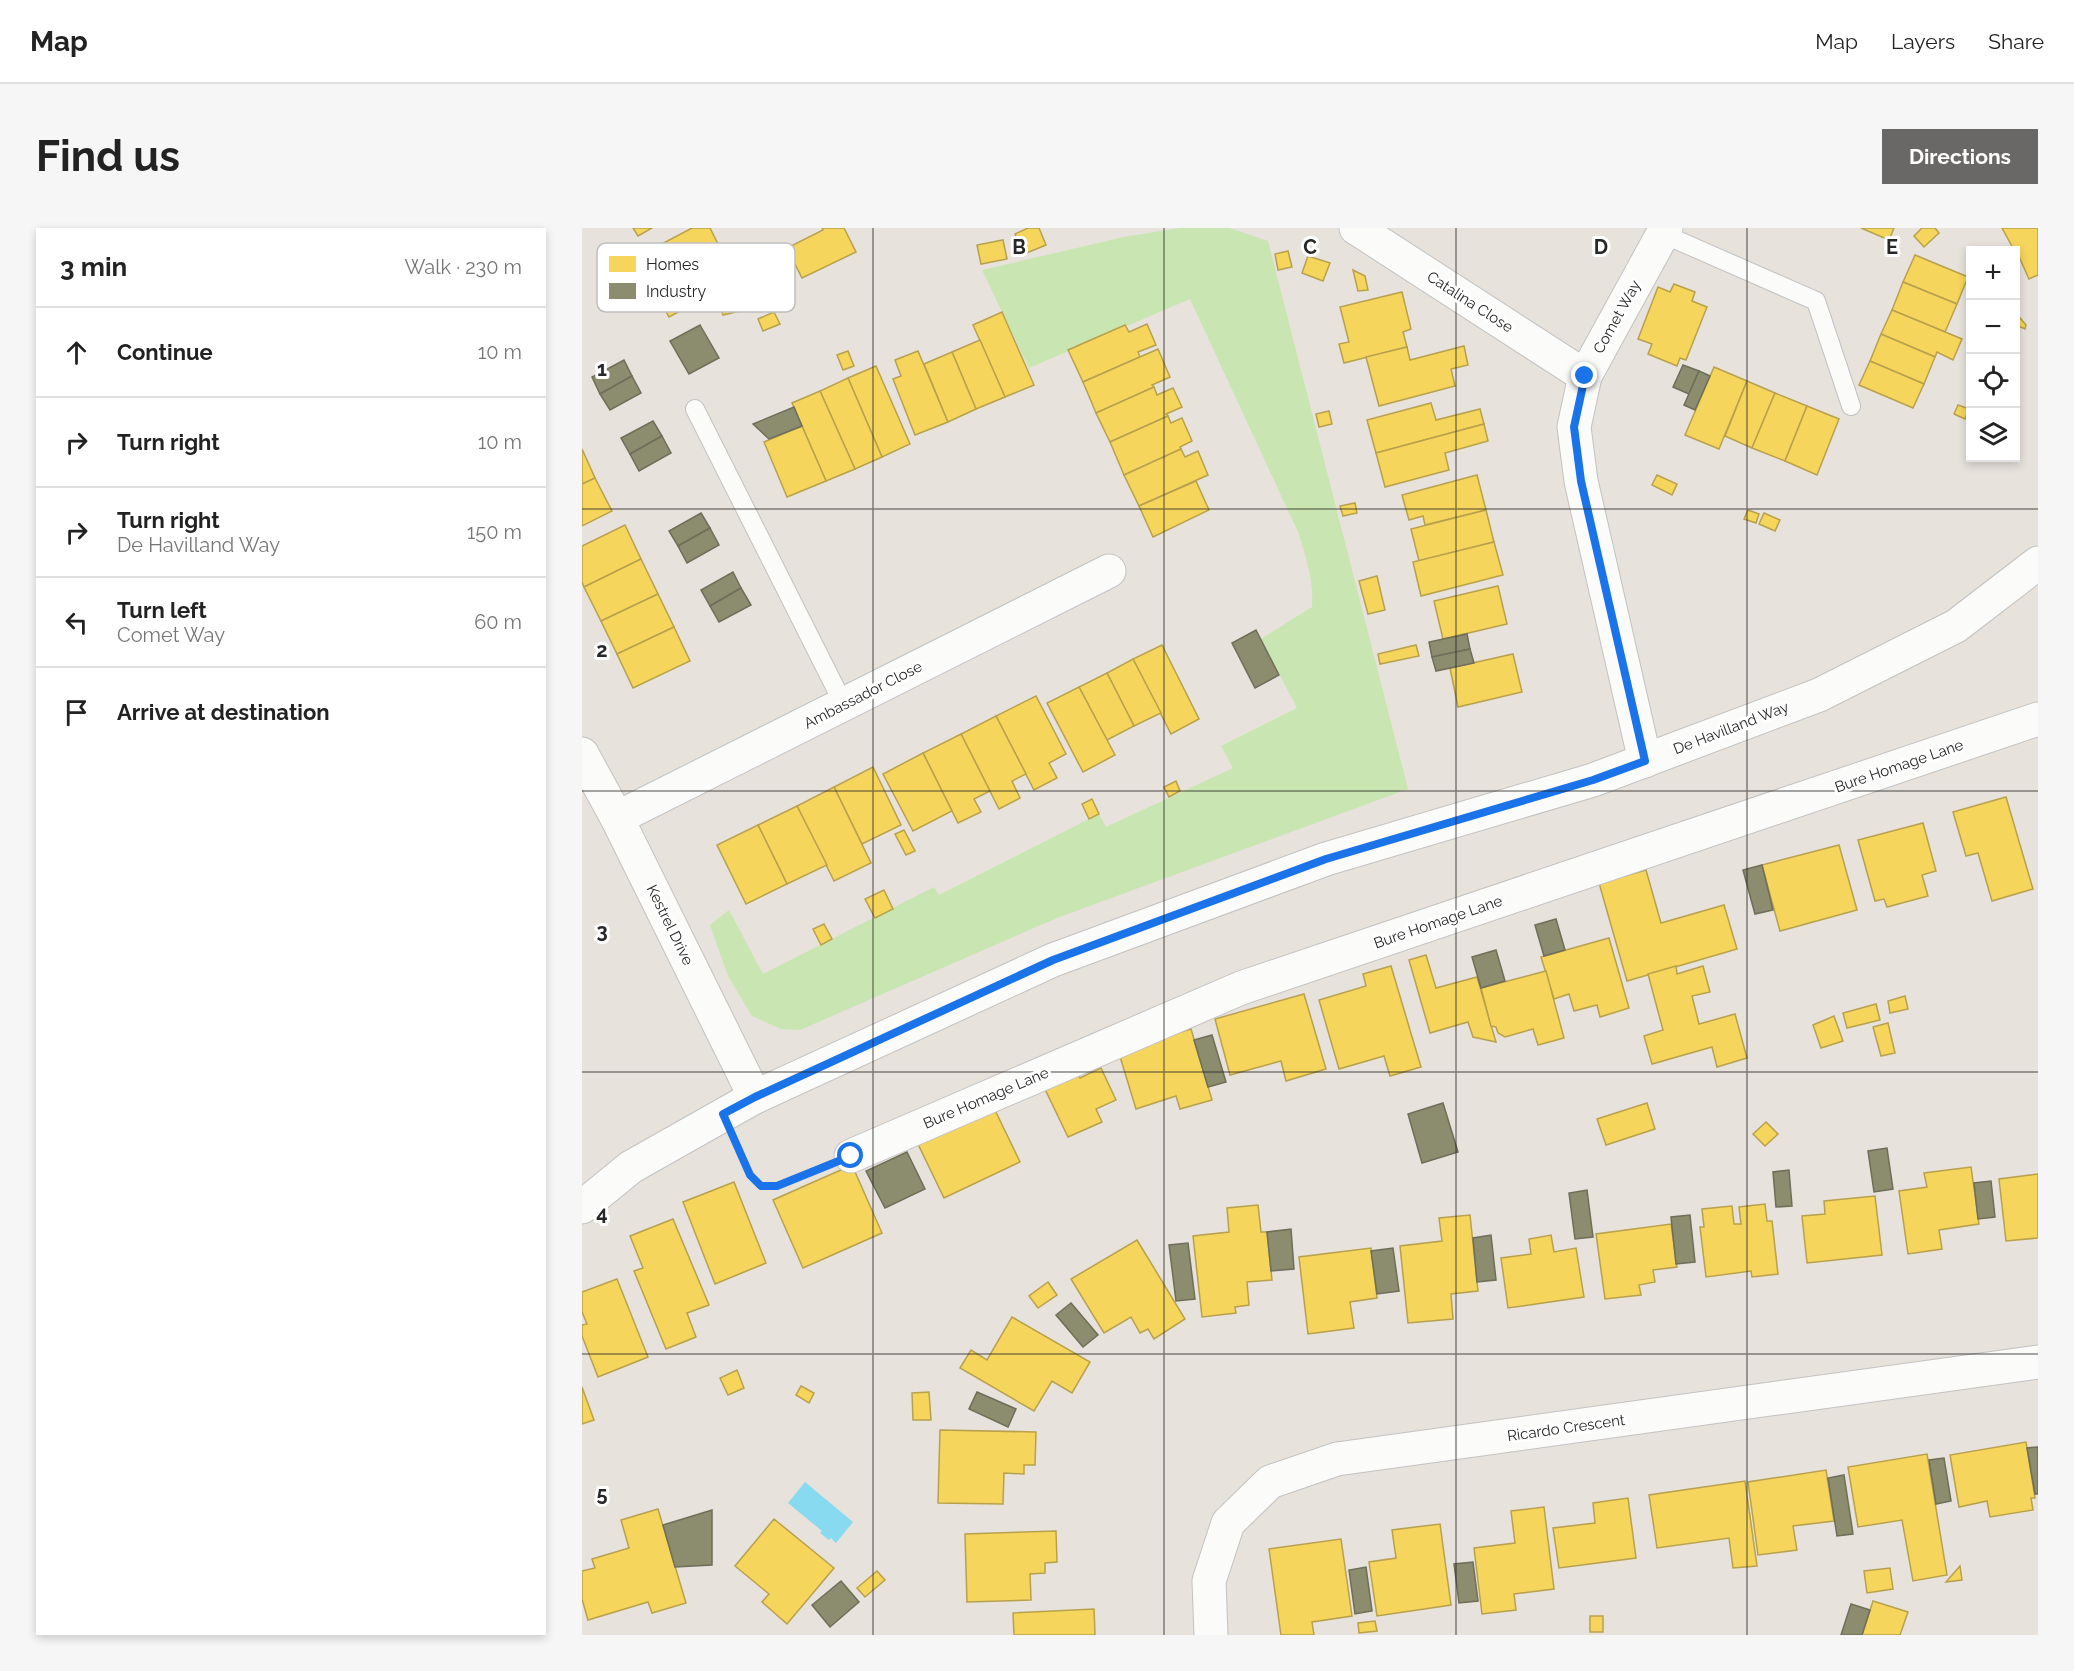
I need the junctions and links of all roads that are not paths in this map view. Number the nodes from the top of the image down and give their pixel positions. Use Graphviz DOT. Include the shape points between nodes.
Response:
graph roads {
  1 [pos="1356,228"];
  2 [pos="1664,231"];
  3 [pos="1585,376"];
  4 [pos="1851,406"];
  5 [pos="695,409"];
  6 [pos="2038,563"];
  7 [pos="1109,571"];
  8 [pos="844,705"];
  9 [pos="2038,719"];
  10 [pos="582,754"];
  11 [pos="1645,761"];
  12 [pos="616,818"];
  13 [pos="755,1097"];
  14 [pos="851,1156"];
  15 [pos="582,1207"];
  16 [pos="2038,1362"];
  17 [pos="1211,1635"];
  1 -- 3 [label="street, Catalina Close"];
  2 -- 3 [label="street, Comet Way"];
  2 -- 4 [label="lane" via="1816,301"];
  3 -- 11 [label="street, Comet Way" via="1574,427 1581,481"];
  5 -- 8 [label="lane"];
  6 -- 11 [label="street, De Havilland Way" via="1956,626 1830,690"];
  7 -- 8 [label="street, Ambassador Close"];
  8 -- 12 [label="street, Ambassador Close"];
  9 -- 14 [label="street, Bure Homage Lane" via="1241,988"];
  10 -- 12 [label="street, Kestrel Drive"];
  11 -- 13 [label="street, De Havilland Way" via="1326,859 1053,960"];
  12 -- 13 [label="street, Kestrel Drive"];
  13 -- 15 [label="street, De Havilland Way" via="631,1167"];
  16 -- 17 [label="street, Ricardo Crescent" via="1337,1459 1270,1482 1228,1523 1209,1581"];
}
